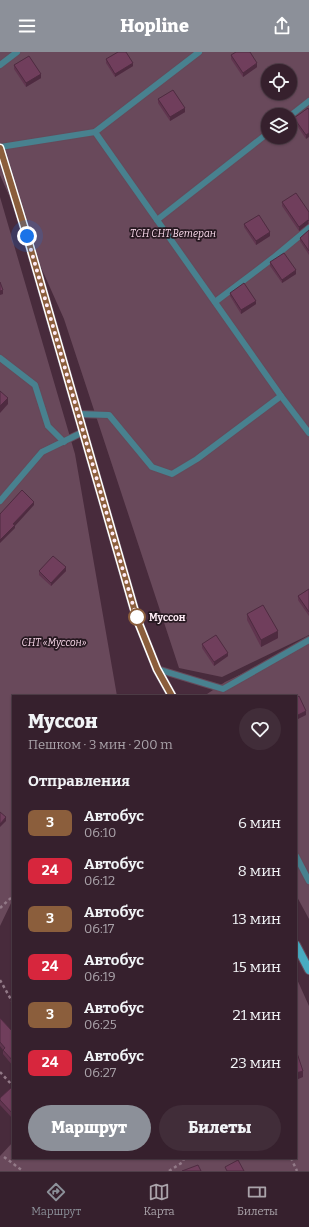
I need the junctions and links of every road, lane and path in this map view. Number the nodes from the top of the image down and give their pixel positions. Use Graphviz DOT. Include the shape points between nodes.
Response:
graph roads {
  1 [pos="17,52"];
  2 [pos="199,52"];
  3 [pos="0,65"];
  4 [pos="309,101"];
  5 [pos="297,110"];
  6 [pos="95,132"];
  7 [pos="261,138"];
  8 [pos="0,147"];
  9 [pos="157,220"];
  10 [pos="309,228"];
  11 [pos="215,302"];
  12 [pos="0,358"];
  13 [pos="281,396"];
  14 [pos="78,414"];
  15 [pos="83,432"];
  16 [pos="309,433"];
  17 [pos="64,442"];
  18 [pos="1,499"];
  19 [pos="309,640"];
  20 [pos="157,669"];
  21 [pos="223,689"];
  22 [pos="171,695"];
  23 [pos="220,695"];
  24 [pos="297,858"];
  25 [pos="309,881"];
  26 [pos="12,897"];
  27 [pos="0,908"];
  28 [pos="297,947"];
  29 [pos="309,970"];
  30 [pos="0,980"];
  31 [pos="12,1001"];
  32 [pos="0,1072"];
  33 [pos="12,1085"];
  34 [pos="4,1157"];
  35 [pos="184,1159"];
  36 [pos="291,1159"];
  37 [pos="23,1171"];
  38 [pos="169,1171"];
  39 [pos="297,1171"];
  1 -- 3 [label="lane"];
  2 -- 6 [label="lane"];
  4 -- 5 [label="lane"];
  6 -- 8 [label="lane"];
  6 -- 9 [label="lane"];
  7 -- 9 [label="lane"];
  8 -- 14 [label="main road"];
  9 -- 11 [label="lane"];
  10 -- 11 [label="lane"];
  11 -- 13 [label="lane"];
  12 -- 17 [label="lane" via="35,385 48,426"];
  13 -- 14 [label="lane" via="197,459 172,474 152,467 109,415"];
  13 -- 16 [label="lane"];
  14 -- 15 [label="main road"];
  15 -- 17 [label="lane"];
  15 -- 20 [label="main road" via="137,619"];
  17 -- 18 [label="lane" via="42,452"];
  19 -- 21 [label="lane"];
  20 -- 21 [label="lane"];
  20 -- 22 [label="main road"];
  21 -- 23 [label="lane"];
  24 -- 25 [label="lane"];
  26 -- 27 [label="path"];
  28 -- 29 [label="main road"];
  30 -- 31 [label="path"];
  32 -- 33 [label="path"];
  34 -- 37 [label="path"];
  35 -- 38 [label="path"];
  36 -- 39 [label="path"];
}
